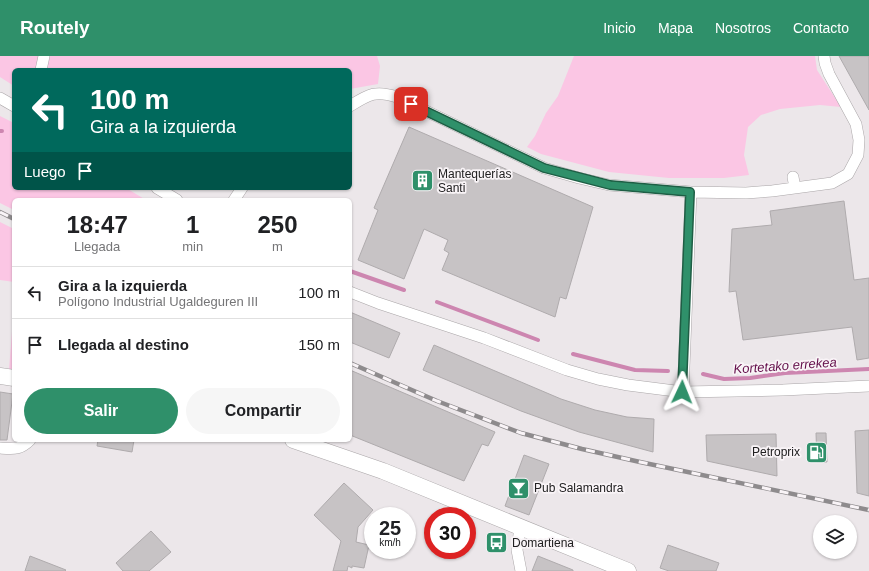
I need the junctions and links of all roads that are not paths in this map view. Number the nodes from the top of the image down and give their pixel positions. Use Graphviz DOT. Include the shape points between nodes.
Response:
graph roads {
  1 [pos="44,56"];
  2 [pos="824,56"];
  3 [pos="41,68"];
  4 [pos="0,98"];
  5 [pos="12,105"];
  6 [pos="352,105"];
  7 [pos="793,177"];
  8 [pos="795,188"];
  9 [pos="160,190"];
  10 [pos="690,192"];
  11 [pos="174,198"];
  12 [pos="352,293"];
  13 [pos="0,376"];
  14 [pos="12,378"];
  15 [pos="869,386"];
  16 [pos="682,392"];
  17 [pos="28,442"];
  18 [pos="299,442"];
  19 [pos="0,448"];
  20 [pos="520,527"];
  21 [pos="522,571"];
  22 [pos="628,571"];
  1 -- 3 [label="street"];
  2 -- 8 [label="street" via="829,74 856,124 858,155 848,174 832,183"];
  4 -- 5 [label="street"];
  6 -- 10 [label="street" via="371,94 385,93 544,168 610,185"];
  7 -- 8 [label="street"];
  8 -- 10 [label="street" via="746,193"];
  9 -- 11 [label="street"];
  10 -- 16 [label="street"];
  12 -- 16 [label="street" via="573,372 628,385"];
  13 -- 14 [label="street"];
  15 -- 16 [label="street"];
  17 -- 19 [label="street" via="23,447"];
  18 -- 20 [label="street" via="383,471"];
  20 -- 21 [label="street" via="517,550"];
  20 -- 22 [label="street"];
}
